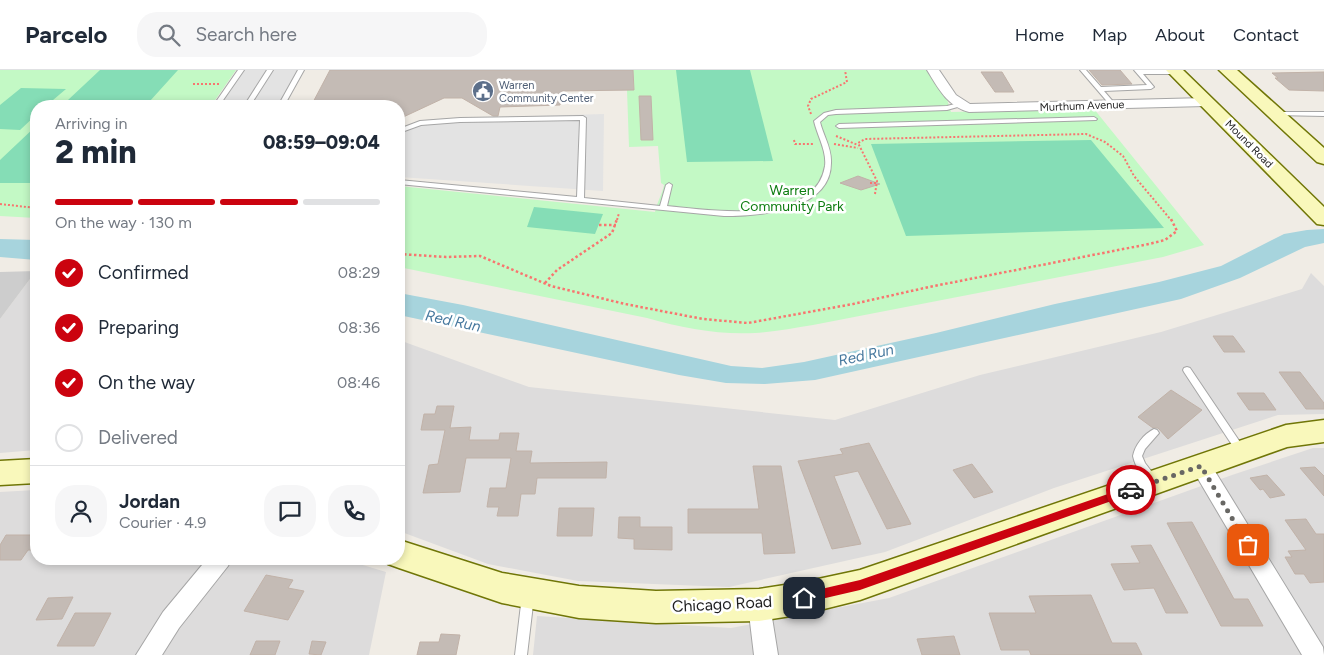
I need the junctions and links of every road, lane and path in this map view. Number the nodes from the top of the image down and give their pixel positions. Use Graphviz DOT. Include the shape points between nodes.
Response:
graph roads {
  1 [pos="241,70"];
  2 [pos="270,70"];
  3 [pos="301,70"];
  4 [pos="933,70"];
  5 [pos="1083,70"];
  6 [pos="1227,70"];
  7 [pos="1138,71"];
  8 [pos="1175,71"];
  9 [pos="193,84"];
  10 [pos="232,84"];
  11 [pos="1099,89"];
  12 [pos="220,100"];
  13 [pos="251,100"];
  14 [pos="284,100"];
  15 [pos="1206,102"];
  16 [pos="959,105"];
  17 [pos="1113,105"];
  18 [pos="894,109"];
  19 [pos="1276,114"];
  20 [pos="1322,115"];
  21 [pos="1094,119"];
  22 [pos="901,124"];
  23 [pos="839,126"];
  24 [pos="405,129"];
  25 [pos="1324,158"];
  26 [pos="405,183"];
  27 [pos="870,183"];
  28 [pos="877,184"];
  29 [pos="669,185"];
  30 [pos="875,194"];
  31 [pos="580,200"];
  32 [pos="0,204"];
  33 [pos="621,204"];
  34 [pos="30,207"];
  35 [pos="663,208"];
  36 [pos="1324,219"];
  37 [pos="599,224"];
  38 [pos="616,224"];
  39 [pos="405,254"];
  40 [pos="545,284"];
  41 [pos="1187,370"];
  42 [pos="1324,431"];
  43 [pos="1154,433"];
  44 [pos="1242,451"];
  45 [pos="1201,466"];
  46 [pos="30,472"];
  47 [pos="0,473"];
  48 [pos="1155,482"];
  49 [pos="405,556"];
  50 [pos="215,565"];
  51 [pos="528,593"];
  52 [pos="759,605"];
  53 [pos="148,655"];
  54 [pos="521,655"];
  55 [pos="766,655"];
  56 [pos="1316,655"];
  1 -- 10 [label="lane"];
  2 -- 13 [label="lane"];
  3 -- 14 [label="lane"];
  4 -- 16 [label="street" via="948,97"];
  5 -- 11 [label="lane"];
  6 -- 19 [label="street"];
  7 -- 8 [label="lane"];
  7 -- 11 [label="lane" via="1151,87"];
  8 -- 15 [label="street, Mound Road"];
  9 -- 10 [label="path"];
  10 -- 12 [label="lane"];
  11 -- 17 [label="lane"];
  15 -- 17 [label="street, Murthum Avenue"];
  15 -- 36 [label="street, Mound Road"];
  16 -- 17 [label="street, Murthum Avenue" via="985,109"];
  16 -- 18 [label="lane"];
  18 -- 22 [label="lane"];
  18 -- 35 [label="lane" via="836,112 821,117 817,122 827,155 827,173 813,192 789,206 747,215"];
  19 -- 20 [label="lane"];
  19 -- 25 [label="street"];
  21 -- 22 [label="lane"];
  22 -- 23 [label="lane"];
  24 -- 31 [label="lane" via="420,123 460,120 583,118"];
  26 -- 31 [label="lane"];
  27 -- 28 [label="path"];
  28 -- 30 [label="path"];
  28 -- 40 [label="path" via="859,147 858,143 865,139 1086,134 1105,142 1123,156 1134,176 1174,222 1177,231 1165,240 1149,244 748,323 663,312"];
  29 -- 35 [label="lane"];
  31 -- 33 [label="lane"];
  32 -- 34 [label="path"];
  33 -- 35 [label="lane"];
  33 -- 38 [label="path"];
  37 -- 38 [label="path"];
  38 -- 40 [label="path" via="612,233 558,270"];
  39 -- 40 [label="path" via="480,256"];
  41 -- 44 [label="lane"];
  42 -- 44 [label="street, Chicago Road" via="1286,436"];
  43 -- 48 [label="lane" via="1139,447 1137,458"];
  44 -- 45 [label="street, Chicago Road"];
  45 -- 48 [label="street, Chicago Road"];
  45 -- 56 [label="street"];
  46 -- 47 [label="street"];
  48 -- 52 [label="street, Chicago Road" via="860,585"];
  49 -- 51 [label="street, Chicago Road" via="502,588"];
  50 -- 53 [label="street"];
  51 -- 52 [label="street, Chicago Road" via="579,602 656,607"];
  51 -- 54 [label="lane"];
  52 -- 55 [label="street"];
}
